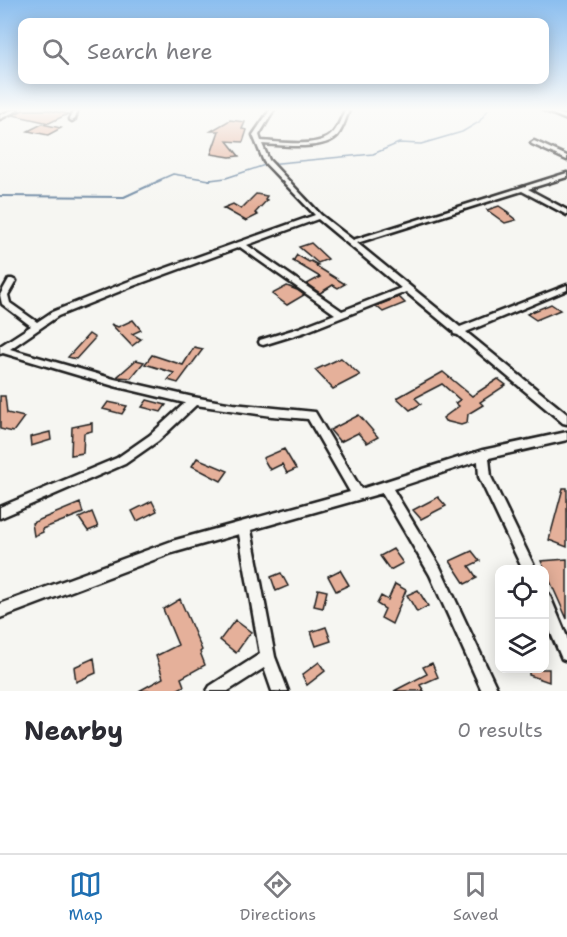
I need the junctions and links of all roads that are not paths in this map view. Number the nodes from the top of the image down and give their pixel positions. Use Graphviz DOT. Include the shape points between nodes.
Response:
graph roads {
  1 [pos="258,142"];
  2 [pos="262,142"];
  3 [pos="308,142"];
  4 [pos="534,143"];
  5 [pos="567,158"];
  6 [pos="567,175"];
  7 [pos="523,189"];
  8 [pos="567,213"];
  9 [pos="319,216"];
  10 [pos="350,243"];
  11 [pos="241,244"];
  12 [pos="12,281"];
  13 [pos="567,287"];
  14 [pos="406,289"];
  15 [pos="341,314"];
  16 [pos="36,325"];
  17 [pos="457,332"];
  18 [pos="263,342"];
  19 [pos="1,350"];
  20 [pos="194,401"];
  21 [pos="567,420"];
  22 [pos="567,436"];
  23 [pos="483,455"];
  24 [pos="385,487"];
  25 [pos="358,495"];
  26 [pos="0,513"];
  27 [pos="244,527"];
  28 [pos="528,565"];
  29 [pos="0,611"];
  30 [pos="549,611"];
  31 [pos="567,654"];
  32 [pos="268,657"];
  33 [pos="215,691"];
  34 [pos="280,691"];
  35 [pos="490,691"];
  1 -- 9 [label="street" via="268,164"];
  2 -- 3 [label="street"];
  4 -- 5 [label="street"];
  6 -- 7 [label="street"];
  7 -- 8 [label="street"];
  7 -- 10 [label="street"];
  9 -- 10 [label="street"];
  9 -- 11 [label="street"];
  10 -- 14 [label="street"];
  11 -- 15 [label="street"];
  11 -- 16 [label="street" via="130,284"];
  12 -- 16 [label="street" via="4,295 6,304"];
  13 -- 17 [label="street"];
  14 -- 15 [label="street"];
  14 -- 17 [label="street"];
  15 -- 18 [label="street"];
  16 -- 19 [label="street"];
  17 -- 21 [label="street"];
  19 -- 20 [label="street"];
  20 -- 25 [label="street" via="271,414 311,415"];
  20 -- 26 [label="street" via="143,447 121,461"];
  22 -- 23 [label="street"];
  23 -- 24 [label="street"];
  23 -- 28 [label="street" via="485,477"];
  24 -- 25 [label="street"];
  24 -- 35 [label="street" via="435,571"];
  25 -- 27 [label="street"];
  27 -- 29 [label="street" via="172,547"];
  27 -- 32 [label="street"];
  30 -- 31 [label="street"];
  32 -- 33 [label="street"];
  32 -- 34 [label="street"];
}
